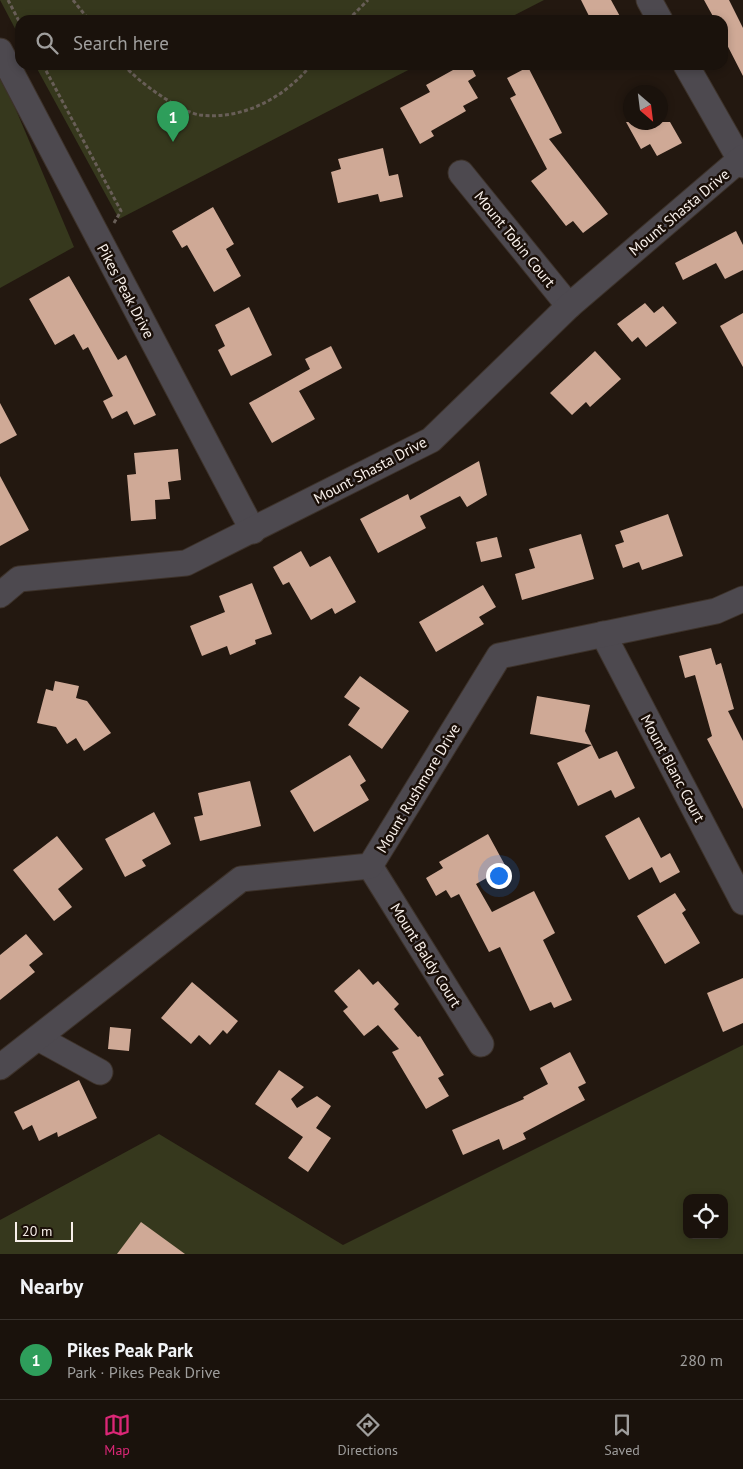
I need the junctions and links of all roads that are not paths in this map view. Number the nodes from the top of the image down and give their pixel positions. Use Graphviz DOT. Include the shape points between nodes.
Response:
graph roads {
  1 [pos="649,0"];
  2 [pos="657,15"];
  3 [pos="0,51"];
  4 [pos="689,70"];
  5 [pos="742,161"];
  6 [pos="462,173"];
  7 [pos="568,306"];
  8 [pos="253,531"];
  9 [pos="0,595"];
  10 [pos="743,599"];
  11 [pos="603,634"];
  12 [pos="370,866"];
  13 [pos="743,902"];
  14 [pos="38,1038"];
  15 [pos="481,1044"];
  16 [pos="0,1068"];
  17 [pos="100,1072"];
  1 -- 2 [label="street"];
  3 -- 8 [label="street, Pikes Peak Drive"];
  4 -- 5 [label="street"];
  5 -- 7 [label="street, Mount Shasta Drive"];
  6 -- 7 [label="street, Mount Tobin Court"];
  7 -- 8 [label="street, Mount Shasta Drive" via="430,440"];
  8 -- 9 [label="street, Mount Shasta Drive" via="186,563 19,579"];
  10 -- 11 [label="street, Mount Rushmore Drive" via="716,611"];
  11 -- 12 [label="street, Mount Rushmore Drive" via="499,656"];
  11 -- 13 [label="street, Mount Blanc Court"];
  12 -- 14 [label="street, Mount Rushmore Drive" via="241,879"];
  12 -- 15 [label="street, Mount Baldy Court"];
  14 -- 16 [label="street, Mount Rushmore Drive"];
  14 -- 17 [label="street"];
}
